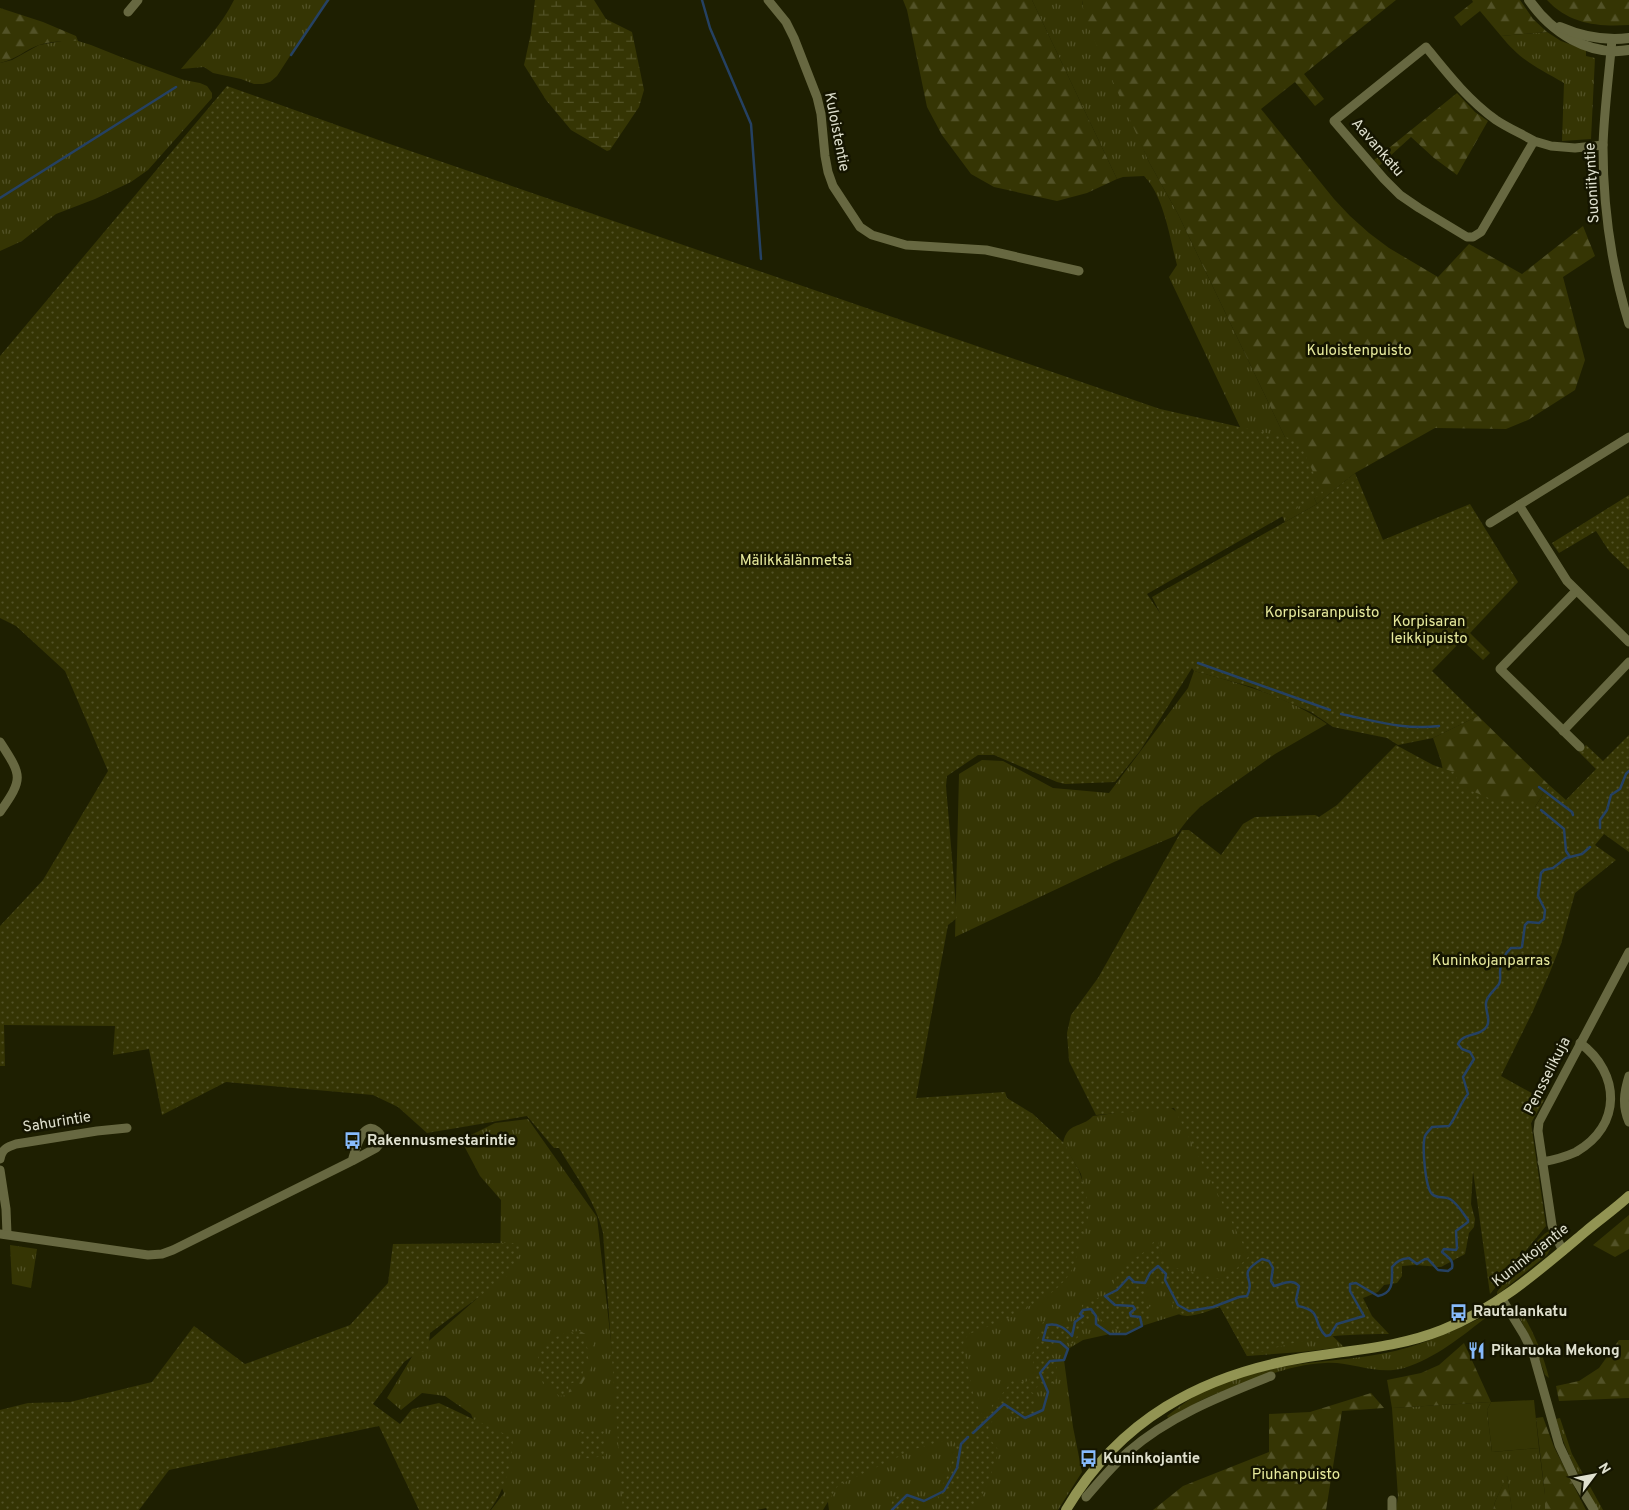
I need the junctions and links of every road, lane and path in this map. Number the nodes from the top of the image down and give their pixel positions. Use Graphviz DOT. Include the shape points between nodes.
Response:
graph roads {
  1 [pos="138,0"];
  2 [pos="768,0"];
  3 [pos="1529,0"];
  4 [pos="128,12"];
  5 [pos="1548,22"];
  6 [pos="1629,38"];
  7 [pos="1612,39"];
  8 [pos="1629,50"];
  9 [pos="1611,52"];
  10 [pos="1534,140"];
  11 [pos="1603,145"];
  12 [pos="1079,271"];
  13 [pos="1629,324"];
  14 [pos="1629,437"];
  15 [pos="1519,505"];
  16 [pos="1490,523"];
  17 [pos="1576,591"];
  18 [pos="1629,642"];
  19 [pos="1629,662"];
  20 [pos="1564,731"];
  21 [pos="0,742"];
  22 [pos="1580,747"];
  23 [pos="0,812"];
  24 [pos="1629,952"];
  25 [pos="1580,1043"];
  26 [pos="1629,1076"];
  27 [pos="1611,1098"];
  28 [pos="1624,1099"];
  29 [pos="1629,1122"];
  30 [pos="126,1128"];
  31 [pos="0,1159"];
  32 [pos="352,1161"];
  33 [pos="1542,1162"];
  34 [pos="0,1170"];
  35 [pos="1629,1196"];
  36 [pos="3,1234"];
  37 [pos="1563,1251"];
  38 [pos="1502,1299"];
  39 [pos="1271,1376"];
  40 [pos="1134,1429"];
  41 [pos="1142,1440"];
  42 [pos="1086,1497"];
  43 [pos="1392,1500"];
  44 [pos="1066,1510"];
  45 [pos="1392,1510"];
  46 [pos="1594,1510"];
  1 -- 4 [label="street"];
  2 -- 12 [label="street, Kuloistentie" via="794,38 817,97 828,172 833,186 860,227 872,235 906,245 986,250"];
  3 -- 5 [label="street"];
  5 -- 7 [label="street" via="1586,37"];
  5 -- 9 [label="street" via="1580,44"];
  6 -- 7 [label="street"];
  7 -- 9 [label="street, Suoniityntie"];
  8 -- 9 [label="street"];
  9 -- 11 [label="street, Suoniityntie"];
  10 -- 10 [label="street, Aavankatu" via="1481,232 1468,237 1400,195 1334,121 1426,47 1482,108 1498,121"];
  10 -- 11 [label="street, Aavankatu" via="1551,146 1575,148"];
  11 -- 13 [label="street, Suoniityntie" via="1612,254"];
  14 -- 15 [label="street"];
  15 -- 16 [label="street"];
  15 -- 17 [label="street"];
  17 -- 18 [label="street"];
  17 -- 20 [label="street" via="1500,669"];
  19 -- 20 [label="street"];
  20 -- 22 [label="street"];
  21 -- 23 [label="street" via="18,777 17,787"];
  24 -- 25 [label="street, Pensselikuja"];
  25 -- 27 [label="street" via="1602,1066 1608,1078"];
  25 -- 33 [label="street, Pensselikuja" via="1539,1122"];
  26 -- 28 [label="street"];
  27 -- 28 [label="street"];
  27 -- 33 [label="street" via="1607,1115 1594,1137 1576,1151"];
  28 -- 29 [label="street"];
  30 -- 31 [label="street, Sahurintie" via="16,1144 5,1148"];
  32 -- 36 [label="street" via="162,1254 148,1255"];
  33 -- 37 [label="street, Pensselikuja" via="1552,1225"];
  34 -- 36 [label="street" via="6,1209"];
  35 -- 37 [label="main road, Kuninkojantie"];
  37 -- 38 [label="main road, Kuninkojantie"];
  38 -- 40 [label="main road, Kuninkojantie" via="1463,1321 1424,1337 1386,1347 1274,1363 1216,1380 1174,1401"];
  38 -- 46 [label="street" via="1533,1353 1559,1446"];
  39 -- 41 [label="street" via="1208,1401"];
  40 -- 41 [label="street"];
  40 -- 44 [label="main road, Kuninkojantie" via="1084,1482"];
  41 -- 42 [label="street"];
  43 -- 45 [label="street"];
}
